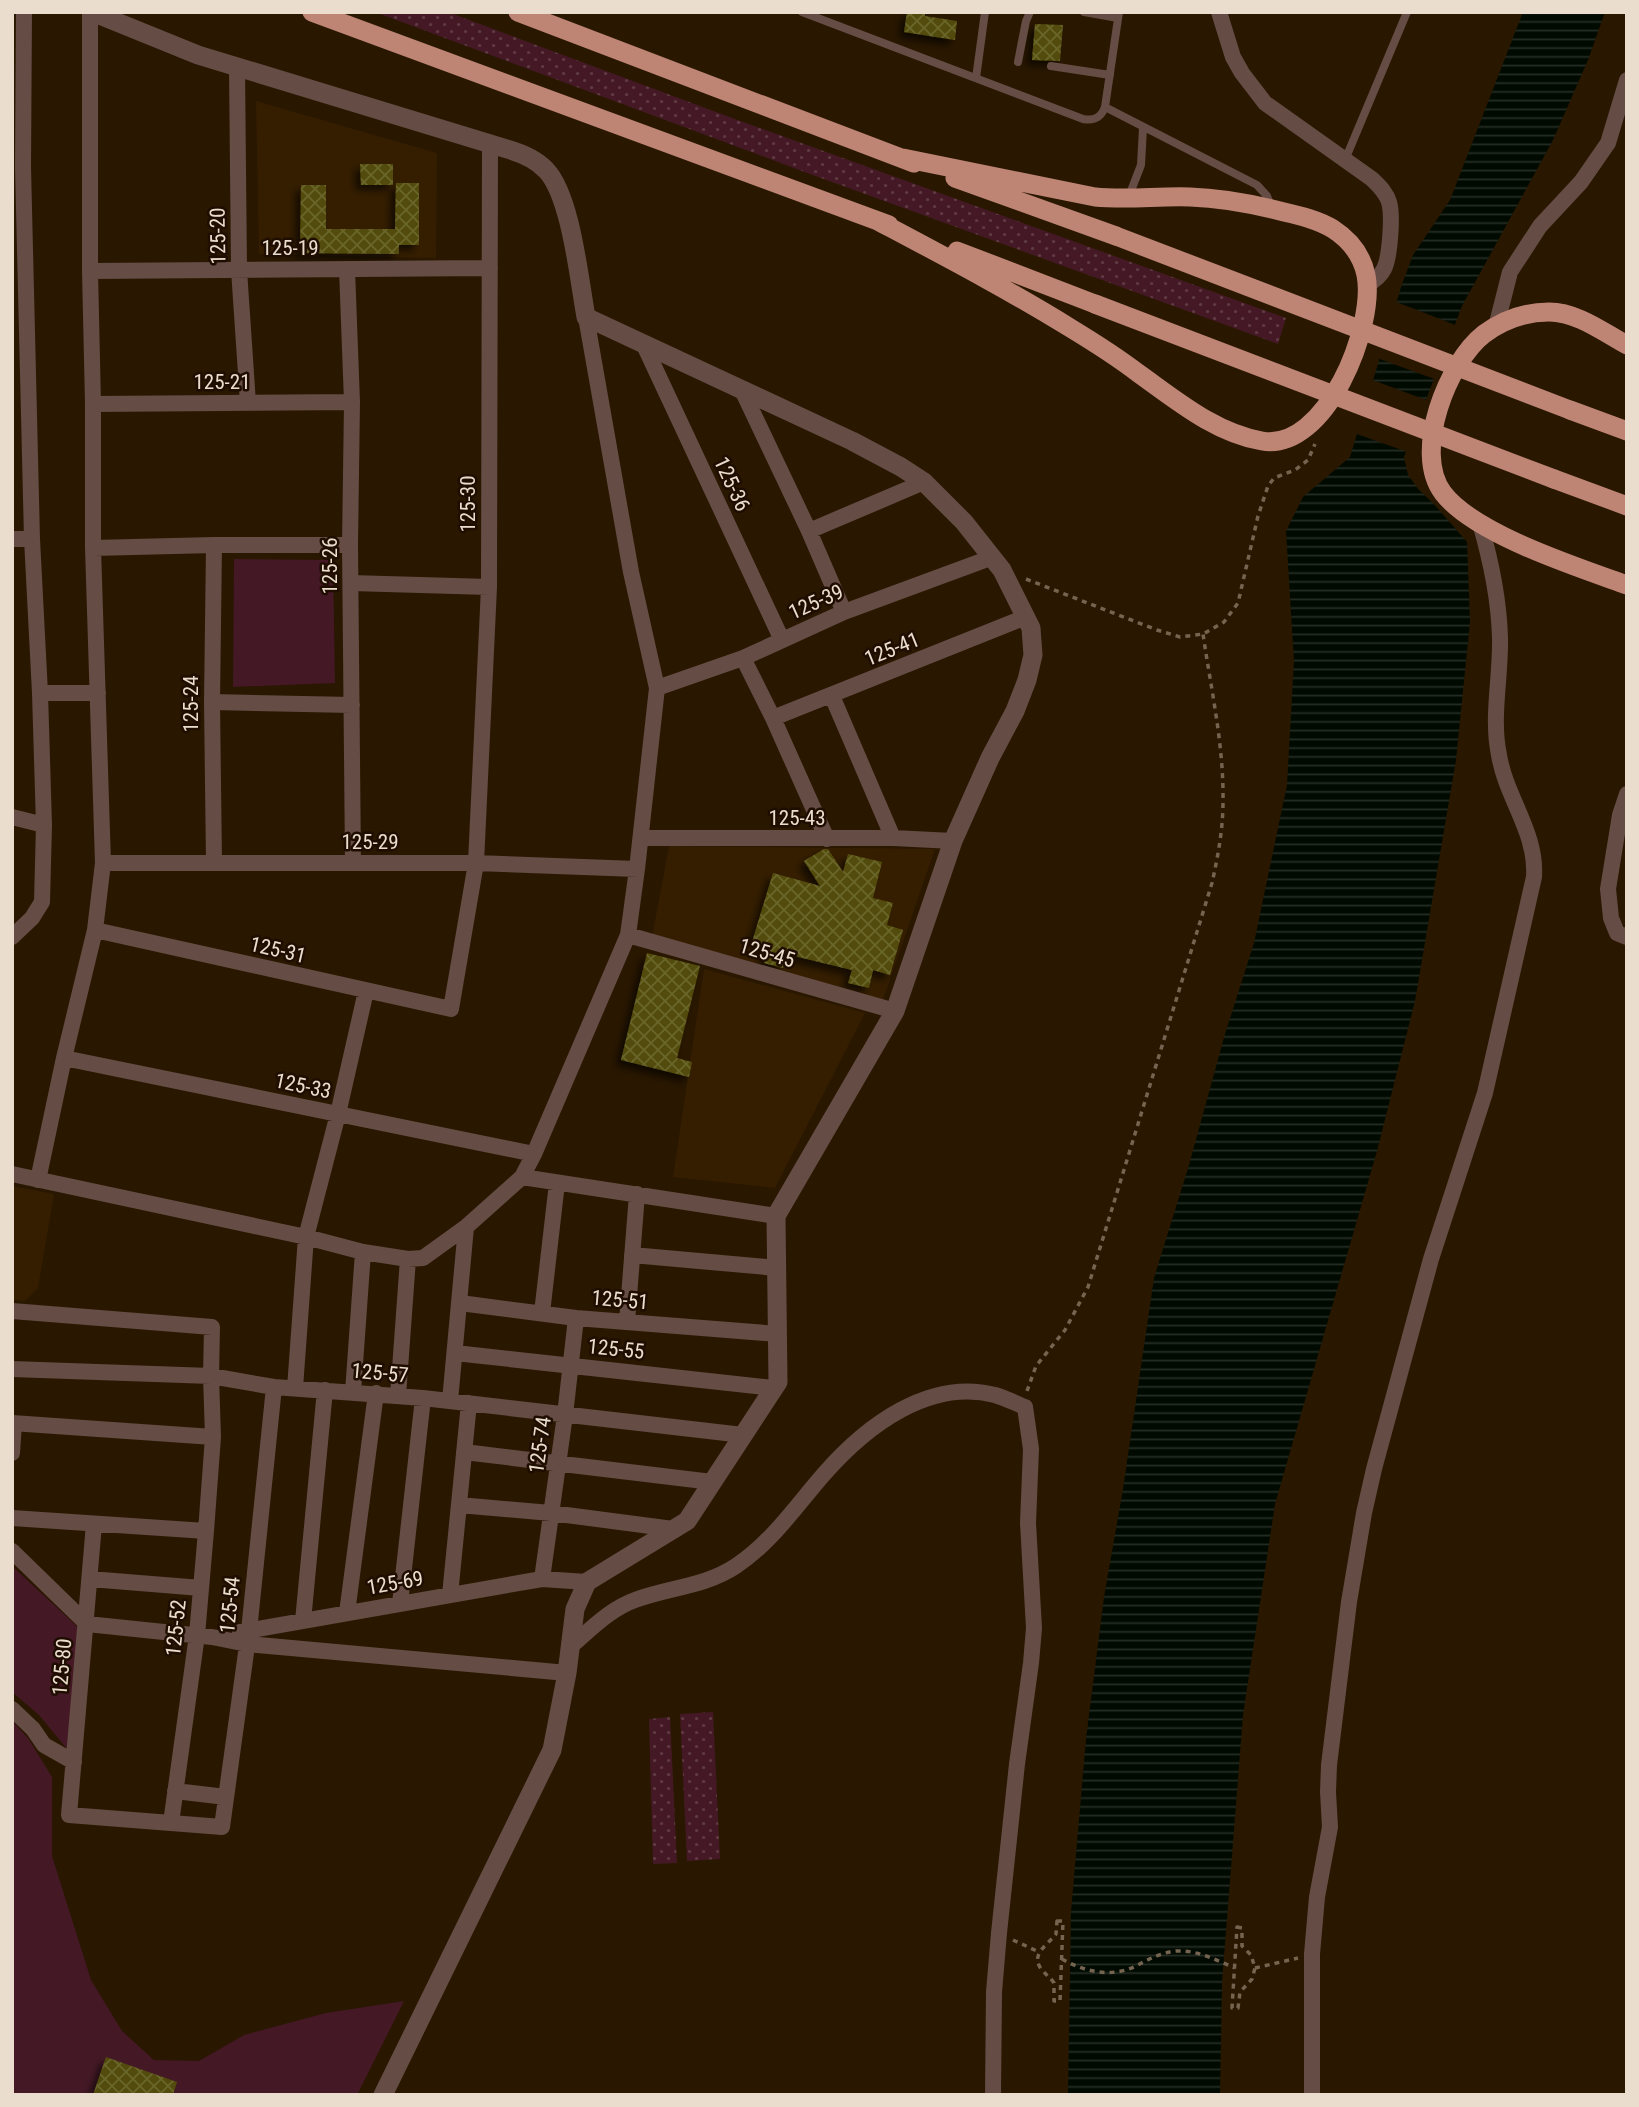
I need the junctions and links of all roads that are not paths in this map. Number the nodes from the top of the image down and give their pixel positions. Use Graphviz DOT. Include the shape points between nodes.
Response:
graph roads {
  1 [pos="24,12"];
  2 [pos="91,12"];
  3 [pos="312,12"];
  4 [pos="518,12"];
  5 [pos="802,12"];
  6 [pos="985,12"];
  7 [pos="1030,12"];
  8 [pos="1084,12"];
  9 [pos="1219,12"];
  10 [pos="1407,12"];
  11 [pos="1119,15"];
  12 [pos="1018,62"];
  13 [pos="1051,66"];
  14 [pos="237,68"];
  15 [pos="1110,75"];
  16 [pos="976,78"];
  17 [pos="1627,80"];
  18 [pos="1105,107"];
  19 [pos="1143,128"];
  20 [pos="490,144"];
  21 [pos="903,158"];
  22 [pos="1345,160"];
  23 [pos="18,167"];
  24 [pos="1127,199"];
  25 [pos="1272,209"];
  26 [pos="878,220"];
  27 [pos="490,268"];
  28 [pos="347,269"];
  29 [pos="239,270"];
  30 [pos="90,271"];
  31 [pos="1367,285"];
  32 [pos="586,317"];
  33 [pos="1496,327"];
  34 [pos="645,345"];
  35 [pos="1627,345"];
  36 [pos="12,387"];
  37 [pos="29,387"];
  38 [pos="743,392"];
  39 [pos="352,402"];
  40 [pos="248,403"];
  41 [pos="93,404"];
  42 [pos="1627,431"];
  43 [pos="924,482"];
  44 [pos="1627,506"];
  45 [pos="1480,523"];
  46 [pos="809,531"];
  47 [pos="12,539"];
  48 [pos="32,539"];
  49 [pos="214,544"];
  50 [pos="350,545"];
  51 [pos="93,548"];
  52 [pos="997,564"];
  53 [pos="351,583"];
  54 [pos="1627,585"];
  55 [pos="489,587"];
  56 [pos="844,612"];
  57 [pos="1027,617"];
  58 [pos="782,640"];
  59 [pos="743,658"];
  60 [pos="657,688"];
  61 [pos="40,693"];
  62 [pos="98,693"];
  63 [pos="832,696"];
  64 [pos="212,702"];
  65 [pos="352,705"];
  66 [pos="773,718"];
  67 [pos="1627,794"];
  68 [pos="12,817"];
  69 [pos="44,825"];
  70 [pos="641,838"];
  71 [pos="893,838"];
  72 [pos="827,839"];
  73 [pos="953,841"];
  74 [pos="103,863"];
  75 [pos="214,863"];
  76 [pos="353,863"];
  77 [pos="476,863"];
  78 [pos="637,869"];
  79 [pos="95,930"];
  80 [pos="628,935"];
  81 [pos="12,937"];
  82 [pos="1627,937"];
  83 [pos="366,992"];
  84 [pos="451,1009"];
  85 [pos="895,1011"];
  86 [pos="64,1058"];
  87 [pos="338,1114"];
  88 [pos="534,1154"];
  89 [pos="12,1174"];
  90 [pos="522,1177"];
  91 [pos="38,1180"];
  92 [pos="557,1182"];
  93 [pos="637,1195"];
  94 [pos="776,1216"];
  95 [pos="466,1227"];
  96 [pos="306,1237"];
  97 [pos="363,1252"];
  98 [pos="632,1255"];
  99 [pos="408,1259"];
  100 [pos="777,1268"];
  101 [pos="460,1303"];
  102 [pos="12,1311"];
  103 [pos="542,1313"];
  104 [pos="576,1318"];
  105 [pos="627,1322"];
  106 [pos="778,1335"];
  107 [pos="454,1353"];
  108 [pos="571,1365"];
  109 [pos="12,1369"];
  110 [pos="211,1376"];
  111 [pos="274,1387"];
  112 [pos="295,1388"];
  113 [pos="774,1388"];
  114 [pos="325,1390"];
  115 [pos="353,1392"];
  116 [pos="376,1393"];
  117 [pos="398,1396"];
  118 [pos="423,1398"];
  119 [pos="450,1401"];
  120 [pos="469,1403"];
  121 [pos="565,1415"];
  122 [pos="13,1423"];
  123 [pos="743,1435"];
  124 [pos="213,1437"];
  125 [pos="464,1452"];
  126 [pos="12,1453"];
  127 [pos="559,1463"];
  128 [pos="712,1482"];
  129 [pos="459,1506"];
  130 [pos="551,1513"];
  131 [pos="12,1518"];
  132 [pos="94,1524"];
  133 [pos="673,1530"];
  134 [pos="206,1531"];
  135 [pos="12,1551"];
  136 [pos="542,1578"];
  137 [pos="90,1579"];
  138 [pos="587,1582"];
  139 [pos="201,1588"];
  140 [pos="450,1595"];
  141 [pos="400,1604"];
  142 [pos="348,1613"];
  143 [pos="303,1621"];
  144 [pos="87,1624"];
  145 [pos="205,1636"];
  146 [pos="248,1637"];
  147 [pos="571,1646"];
  148 [pos="568,1673"];
  149 [pos="12,1709"];
  150 [pos="74,1762"];
  151 [pos="175,1791"];
  152 [pos="226,1797"];
  153 [pos="171,1823"];
  154 [pos="383,2095"];
  155 [pos="993,2095"];
  156 [pos="1312,2095"];
  1 -- 23 [label="street"];
  2 -- 14 [label="street"];
  2 -- 30 [label="street"];
  3 -- 26 [label="highway"];
  4 -- 21 [label="highway"];
  5 -- 16 [label="lane"];
  6 -- 16 [label="lane"];
  7 -- 12 [label="lane"];
  8 -- 11 [label="lane"];
  9 -- 22 [label="street" via="1233,57 1253,89 1265,103"];
  10 -- 22 [label="lane"];
  11 -- 15 [label="lane"];
  13 -- 15 [label="lane"];
  14 -- 20 [label="street"];
  14 -- 29 [label="street, 125-20"];
  15 -- 18 [label="lane"];
  16 -- 18 [label="lane" via="1087,120 1098,117"];
  17 -- 33 [label="street" via="1608,143 1581,182 1540,226 1510,271"];
  18 -- 19 [label="lane"];
  19 -- 24 [label="lane" via="1141,165"];
  19 -- 25 [label="lane" via="1256,186"];
  20 -- 27 [label="street, 125-30"];
  20 -- 32 [label="street" via="530,158 553,179 565,206"];
  21 -- 24 [label="highway" via="1095,197"];
  21 -- 42 [label="highway, bridge"];
  22 -- 31 [label="street" via="1381,188 1390,210 1385,266"];
  23 -- 37 [label="street"];
  24 -- 25 [label="highway" via="1204,198"];
  25 -- 31 [label="highway" via="1311,219 1340,234 1361,261"];
  26 -- 31 [label="highway" via="1028,302 1185,407 1229,431 1261,441 1276,442 1299,434 1317,419 1355,349 1365,320"];
  26 -- 44 [label="highway, bridge"];
  27 -- 28 [label="street, 125-19"];
  27 -- 55 [label="street, 125-30"];
  28 -- 29 [label="street, 125-19"];
  28 -- 39 [label="street, 125-26"];
  29 -- 30 [label="street, 125-19"];
  29 -- 40 [label="street, 125-20"];
  30 -- 41 [label="street"];
  32 -- 34 [label="street"];
  32 -- 60 [label="street" via="631,572"];
  33 -- 35 [label="highway" via="1526,314 1552,312 1583,321"];
  33 -- 45 [label="highway" via="1477,341 1457,369 1436,417 1431,452 1442,492"];
  34 -- 38 [label="street"];
  34 -- 58 [label="street, 125-36"];
  36 -- 37 [label="street"];
  37 -- 48 [label="street"];
  38 -- 43 [label="street" via="852,441"];
  38 -- 46 [label="street"];
  39 -- 40 [label="street, 125-21"];
  39 -- 50 [label="street, 125-26"];
  40 -- 41 [label="street, 125-21"];
  41 -- 51 [label="street"];
  43 -- 46 [label="street"];
  43 -- 52 [label="street"];
  45 -- 54 [label="highway" via="1526,547"];
  45 -- 156 [label="street" via="1498,607 1500,670 1495,730 1499,758 1533,849 1534,877 1490,1072 1419,1303 1364,1513 1328,1779 1330,1827 1317,1897 1312,1954"];
  46 -- 56 [label="street"];
  47 -- 48 [label="street"];
  48 -- 61 [label="street"];
  49 -- 50 [label="street"];
  49 -- 51 [label="street"];
  49 -- 64 [label="street, 125-24"];
  50 -- 53 [label="street, 125-26"];
  51 -- 62 [label="street"];
  52 -- 56 [label="street, 125-39"];
  52 -- 57 [label="street"];
  53 -- 55 [label="street"];
  53 -- 65 [label="street, 125-26"];
  55 -- 77 [label="street, 125-30"];
  56 -- 58 [label="street, 125-39"];
  57 -- 63 [label="street, 125-41"];
  57 -- 73 [label="street" via="1033,655 1027,680"];
  58 -- 59 [label="street, 125-39"];
  59 -- 60 [label="street, 125-39"];
  59 -- 66 [label="street"];
  60 -- 70 [label="street"];
  61 -- 62 [label="street"];
  61 -- 69 [label="street"];
  62 -- 74 [label="street"];
  63 -- 66 [label="street, 125-41"];
  63 -- 71 [label="street"];
  64 -- 65 [label="street"];
  64 -- 75 [label="street, 125-24"];
  65 -- 76 [label="street, 125-26"];
  66 -- 72 [label="street"];
  67 -- 82 [label="street" via="1608,889 1611,918 1617,933"];
  68 -- 69 [label="street"];
  69 -- 81 [label="street" via="41,902"];
  70 -- 72 [label="street, 125-43"];
  70 -- 78 [label="street"];
  71 -- 72 [label="street, 125-43"];
  71 -- 73 [label="street, 125-43"];
  73 -- 85 [label="street"];
  74 -- 75 [label="street, 125-29"];
  74 -- 79 [label="street"];
  75 -- 76 [label="street, 125-29"];
  76 -- 77 [label="street, 125-29"];
  77 -- 78 [label="street, 125-29"];
  77 -- 84 [label="street, 125-30"];
  78 -- 80 [label="street"];
  79 -- 83 [label="street, 125-31"];
  79 -- 86 [label="street"];
  80 -- 85 [label="street, 125-45"];
  80 -- 88 [label="street"];
  83 -- 84 [label="street, 125-31"];
  83 -- 87 [label="street"];
  85 -- 94 [label="street"];
  86 -- 87 [label="street, 125-33"];
  86 -- 91 [label="street"];
  87 -- 88 [label="street, 125-33"];
  87 -- 96 [label="street"];
  88 -- 90 [label="street"];
  89 -- 91 [label="street"];
  90 -- 92 [label="street"];
  90 -- 95 [label="street"];
  91 -- 96 [label="street"];
  92 -- 93 [label="street"];
  92 -- 103 [label="street"];
  93 -- 94 [label="street"];
  93 -- 98 [label="street"];
  94 -- 100 [label="street"];
  95 -- 99 [label="street" via="423,1258"];
  95 -- 101 [label="street"];
  96 -- 97 [label="street"];
  96 -- 112 [label="street"];
  97 -- 99 [label="street"];
  97 -- 115 [label="street"];
  98 -- 100 [label="street"];
  98 -- 105 [label="street"];
  99 -- 117 [label="street"];
  100 -- 106 [label="street"];
  101 -- 103 [label="street, 125-51"];
  101 -- 107 [label="street"];
  102 -- 110 [label="street, 125-52" via="212,1327"];
  103 -- 104 [label="street, 125-51"];
  104 -- 105 [label="street, 125-51"];
  104 -- 108 [label="street, 125-74"];
  105 -- 106 [label="street, 125-51"];
  106 -- 113 [label="street" via="778,1382"];
  107 -- 108 [label="street, 125-55"];
  107 -- 119 [label="street"];
  108 -- 113 [label="street, 125-55"];
  108 -- 121 [label="street, 125-74"];
  109 -- 110 [label="street, 125-57"];
  110 -- 111 [label="street, 125-57"];
  110 -- 124 [label="street, 125-52"];
  111 -- 112 [label="street, 125-57"];
  111 -- 146 [label="street, 125-54"];
  112 -- 114 [label="street, 125-57"];
  113 -- 123 [label="street"];
  114 -- 115 [label="street, 125-57"];
  114 -- 143 [label="street"];
  115 -- 116 [label="street, 125-57"];
  116 -- 117 [label="street, 125-57"];
  116 -- 142 [label="street"];
  117 -- 118 [label="street, 125-57"];
  118 -- 119 [label="street, 125-57"];
  118 -- 141 [label="street"];
  119 -- 120 [label="street, 125-57"];
  120 -- 121 [label="street, 125-57"];
  120 -- 125 [label="street"];
  121 -- 123 [label="street, 125-57"];
  121 -- 127 [label="street, 125-74"];
  122 -- 124 [label="street"];
  122 -- 126 [label="street"];
  123 -- 128 [label="street"];
  124 -- 134 [label="street, 125-52"];
  125 -- 127 [label="street"];
  125 -- 129 [label="street"];
  127 -- 128 [label="street"];
  127 -- 130 [label="street, 125-74"];
  128 -- 133 [label="street" via="687,1521"];
  129 -- 130 [label="street"];
  129 -- 140 [label="street"];
  130 -- 133 [label="street"];
  130 -- 136 [label="street, 125-74"];
  131 -- 132 [label="street"];
  132 -- 134 [label="street"];
  132 -- 137 [label="street, 125-80"];
  133 -- 138 [label="street"];
  134 -- 139 [label="street, 125-52"];
  135 -- 144 [label="street"];
  136 -- 138 [label="street, 125-69"];
  136 -- 140 [label="street, 125-69"];
  137 -- 139 [label="street"];
  137 -- 144 [label="street, 125-80"];
  138 -- 147 [label="street" via="576,1609"];
  139 -- 145 [label="street, 125-52"];
  140 -- 141 [label="street, 125-69"];
  141 -- 142 [label="street, 125-69"];
  142 -- 143 [label="street, 125-69"];
  143 -- 146 [label="street, 125-69"];
  144 -- 145 [label="street, 125-69"];
  144 -- 150 [label="street, 125-80"];
  145 -- 146 [label="street, 125-69"];
  145 -- 151 [label="street, 125-52"];
  146 -- 148 [label="street"];
  146 -- 152 [label="street, 125-54"];
  147 -- 148 [label="street"];
  147 -- 155 [label="street" via="632,1601 712,1579 752,1555 847,1450 897,1413 925,1399 961,1392 997,1395 1025,1407 1031,1449 1028,1523 1034,1628 999,1933"];
  148 -- 154 [label="street" via="552,1750"];
  149 -- 150 [label="street" via="44,1745"];
  150 -- 153 [label="street, 125-80" via="69,1815"];
  151 -- 152 [label="street"];
  151 -- 153 [label="street, 125-52"];
  152 -- 153 [label="street, 125-54" via="222,1827"];
}
